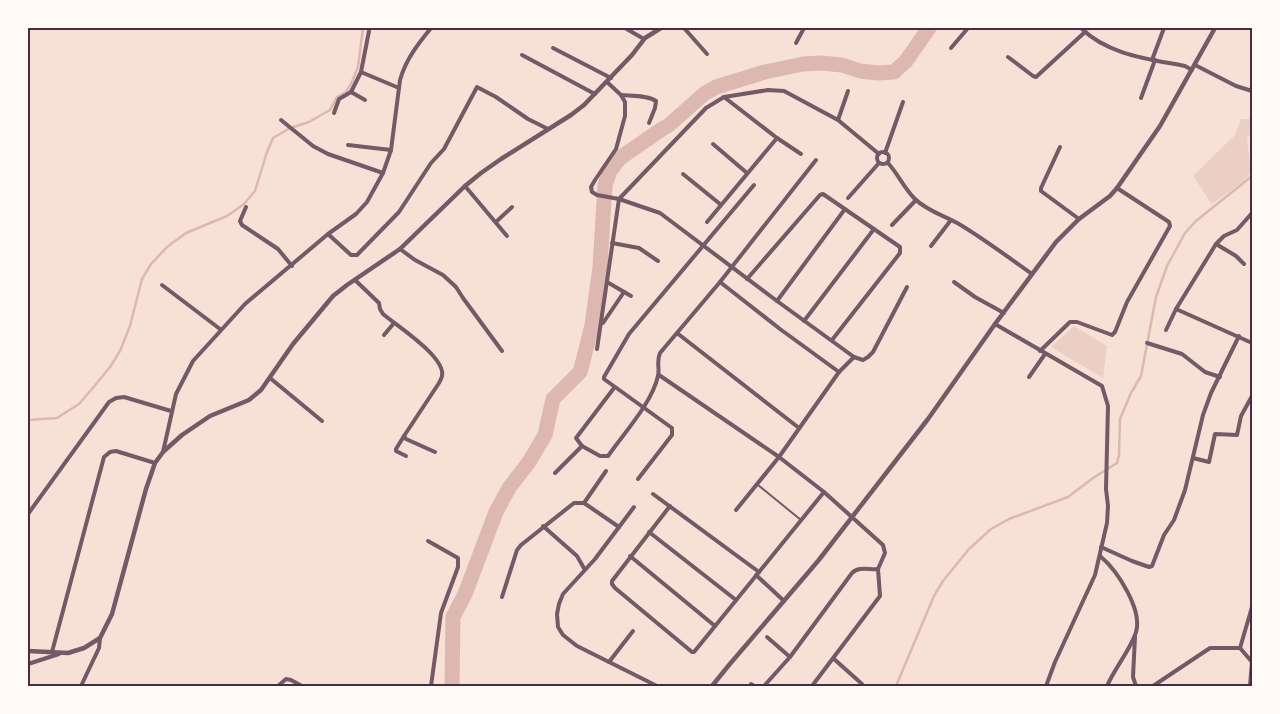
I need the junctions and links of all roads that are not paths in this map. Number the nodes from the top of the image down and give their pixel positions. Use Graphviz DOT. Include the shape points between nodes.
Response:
graph roads {
  1 [pos="431,28"];
  2 [pos="625,28"];
  3 [pos="630,28"];
  4 [pos="661,28"];
  5 [pos="684,28"];
  6 [pos="804,28"];
  7 [pos="968,28"];
  8 [pos="1081,28"];
  9 [pos="1164,28"];
  10 [pos="1215,28"];
  11 [pos="369,31"];
  12 [pos="1085,32"];
  13 [pos="644,39"];
  14 [pos="796,43"];
  15 [pos="553,48"];
  16 [pos="951,48"];
  17 [pos="707,54"];
  18 [pos="522,55"];
  19 [pos="1008,58"];
  20 [pos="1154,60"];
  21 [pos="1193,67"];
  22 [pos="361,72"];
  23 [pos="611,78"];
  24 [pos="607,82"];
  25 [pos="399,88"];
  26 [pos="848,91"];
  27 [pos="1252,91"];
  28 [pos="351,92"];
  29 [pos="595,94"];
  30 [pos="621,95"];
  31 [pos="724,97"];
  32 [pos="1141,98"];
  33 [pos="365,100"];
  34 [pos="903,102"];
  35 [pos="334,113"];
  36 [pos="281,120"];
  37 [pos="838,120"];
  38 [pos="649,123"];
  39 [pos="548,129"];
  40 [pos="777,138"];
  41 [pos="713,144"];
  42 [pos="348,145"];
  43 [pos="1060,147"];
  44 [pos="391,150"];
  45 [pos="885,153"];
  46 [pos="800,154"];
  47 [pos="879,154"];
  48 [pos="816,160"];
  49 [pos="888,162"];
  50 [pos="879,163"];
  51 [pos="383,173"];
  52 [pos="748,173"];
  53 [pos="683,174"];
  54 [pos="754,185"];
  55 [pos="465,186"];
  56 [pos="1117,188"];
  57 [pos="848,198"];
  58 [pos="619,199"];
  59 [pos="916,200"];
  60 [pos="720,204"];
  61 [pos="246,207"];
  62 [pos="512,207"];
  63 [pos="845,210"];
  64 [pos="1252,213"];
  65 [pos="1079,219"];
  66 [pos="952,220"];
  67 [pos="496,221"];
  68 [pos="707,222"];
  69 [pos="892,225"];
  70 [pos="874,229"];
  71 [pos="328,234"];
  72 [pos="507,236"];
  73 [pos="612,243"];
  74 [pos="1216,244"];
  75 [pos="704,245"];
  76 [pos="931,246"];
  77 [pos="400,249"];
  78 [pos="658,261"];
  79 [pos="1244,264"];
  80 [pos="292,266"];
  81 [pos="732,266"];
  82 [pos="1032,274"];
  83 [pos="747,279"];
  84 [pos="355,280"];
  85 [pos="607,282"];
  86 [pos="720,282"];
  87 [pos="954,282"];
  88 [pos="162,285"];
  89 [pos="907,287"];
  90 [pos="624,292"];
  91 [pos="631,296"];
  92 [pos="776,301"];
  93 [pos="1176,309"];
  94 [pos="1004,313"];
  95 [pos="804,321"];
  96 [pos="394,324"];
  97 [pos="602,324"];
  98 [pos="995,324"];
  99 [pos="220,329"];
  100 [pos="1166,330"];
  101 [pos="677,333"];
  102 [pos="384,335"];
  103 [pos="1239,336"];
  104 [pos="832,340"];
  105 [pos="1147,343"];
  106 [pos="1252,343"];
  107 [pos="597,349"];
  108 [pos="502,351"];
  109 [pos="1040,351"];
  110 [pos="1045,354"];
  111 [pos="854,356"];
  112 [pos="839,372"];
  113 [pos="659,375"];
  114 [pos="1029,377"];
  115 [pos="1220,377"];
  116 [pos="270,378"];
  117 [pos="614,388"];
  118 [pos="1252,396"];
  119 [pos="643,408"];
  120 [pos="171,411"];
  121 [pos="322,421"];
  122 [pos="799,428"];
  123 [pos="404,436"];
  124 [pos="582,446"];
  125 [pos="163,452"];
  126 [pos="435,452"];
  127 [pos="406,456"];
  128 [pos="779,457"];
  129 [pos="1193,458"];
  130 [pos="155,463"];
  131 [pos="606,471"];
  132 [pos="555,473"];
  133 [pos="638,479"];
  134 [pos="758,484"];
  135 [pos="824,492"];
  136 [pos="653,494"];
  137 [pos="584,503"];
  138 [pos="670,506"];
  139 [pos="634,507"];
  140 [pos="736,510"];
  141 [pos="28,514"];
  142 [pos="852,518"];
  143 [pos="801,520"];
  144 [pos="543,526"];
  145 [pos="619,527"];
  146 [pos="649,532"];
  147 [pos="428,541"];
  148 [pos="1101,547"];
  149 [pos="630,556"];
  150 [pos="1100,556"];
  151 [pos="878,569"];
  152 [pos="585,570"];
  153 [pos="757,574"];
  154 [pos="502,597"];
  155 [pos="736,600"];
  156 [pos="784,601"];
  157 [pos="1252,607"];
  158 [pos="715,626"];
  159 [pos="633,631"];
  160 [pos="1135,635"];
  161 [pos="767,636"];
  162 [pos="100,638"];
  163 [pos="1240,648"];
  164 [pos="28,651"];
  165 [pos="52,652"];
  166 [pos="59,654"];
  167 [pos="790,657"];
  168 [pos="834,659"];
  169 [pos="609,662"];
  170 [pos="28,664"];
  171 [pos="862,684"];
  172 [pos="81,686"];
  173 [pos="278,686"];
  174 [pos="302,686"];
  175 [pos="431,686"];
  176 [pos="657,686"];
  177 [pos="712,686"];
  178 [pos="764,686"];
  179 [pos="812,686"];
  180 [pos="1046,686"];
  181 [pos="1107,686"];
  182 [pos="1136,686"];
  183 [pos="1152,686"];
  184 [pos="1250,686"];
  1 -- 25 [label="street" via="402,70"];
  2 -- 13 [label="street"];
  3 -- 13 [label="street"];
  4 -- 13 [label="street"];
  5 -- 17 [label="street"];
  6 -- 14 [label="street"];
  7 -- 16 [label="street"];
  8 -- 12 [label="street"];
  9 -- 20 [label="street"];
  10 -- 21 [label="street"];
  11 -- 22 [label="street"];
  12 -- 19 [label="street" via="1036,77"];
  12 -- 20 [label="street" via="1122,52"];
  13 -- 23 [label="street"];
  15 -- 23 [label="street"];
  18 -- 29 [label="street"];
  20 -- 21 [label="street"];
  20 -- 32 [label="street"];
  21 -- 27 [label="street"];
  21 -- 56 [label="street" via="1160,126"];
  22 -- 25 [label="street"];
  22 -- 28 [label="street"];
  23 -- 24 [label="street"];
  24 -- 29 [label="street"];
  24 -- 30 [label="street"];
  25 -- 44 [label="street"];
  26 -- 37 [label="street"];
  28 -- 33 [label="street"];
  28 -- 35 [label="street" via="339,99"];
  29 -- 39 [label="street"];
  30 -- 38 [label="street" via="653,99 656,102"];
  30 -- 58 [label="street" via="626,109 623,129 616,149 591,187 597,195"];
  31 -- 37 [label="street" via="768,90 784,91"];
  31 -- 40 [label="street"];
  31 -- 58 [label="street" via="698,115"];
  34 -- 45 [label="street"];
  36 -- 51 [label="street" via="312,146"];
  37 -- 47 [label="street"];
  39 -- 55 [label="street"];
  39 -- 71 [label="street" via="477,87 444,149 399,212 357,255 350,255"];
  40 -- 46 [label="street"];
  40 -- 52 [label="street"];
  41 -- 52 [label="street"];
  42 -- 44 [label="street"];
  43 -- 65 [label="street" via="1041,191"];
  44 -- 51 [label="street"];
  45 -- 47 [label="street"];
  45 -- 49 [label="street" via="889,156"];
  47 -- 50 [label="street"];
  48 -- 81 [label="street"];
  49 -- 50 [label="street"];
  49 -- 59 [label="street"];
  50 -- 57 [label="street"];
  51 -- 71 [label="street" via="367,202"];
  52 -- 60 [label="street"];
  53 -- 60 [label="street"];
  54 -- 75 [label="street"];
  55 -- 67 [label="street"];
  55 -- 77 [label="street"];
  56 -- 65 [label="street"];
  56 -- 109 [label="street" via="1168,222 1169,228 1112,335 1070,322"];
  58 -- 73 [label="street"];
  58 -- 75 [label="street" via="660,212"];
  59 -- 66 [label="street"];
  59 -- 69 [label="street"];
  60 -- 68 [label="street"];
  61 -- 80 [label="street" via="240,221 242,225 278,249"];
  62 -- 67 [label="street"];
  63 -- 70 [label="street"];
  63 -- 83 [label="street" via="820,195"];
  63 -- 92 [label="street"];
  64 -- 74 [label="street" via="1237,230"];
  65 -- 82 [label="street" via="1056,242"];
  66 -- 76 [label="street"];
  66 -- 82 [label="street"];
  67 -- 72 [label="street"];
  70 -- 95 [label="street"];
  70 -- 104 [label="street" via="900,247 900,254"];
  71 -- 80 [label="street"];
  73 -- 78 [label="street" via="639,248"];
  73 -- 85 [label="street"];
  74 -- 79 [label="street"];
  74 -- 93 [label="street"];
  75 -- 81 [label="street"];
  75 -- 117 [label="street" via="628,334 604,377"];
  77 -- 84 [label="street"];
  77 -- 108 [label="street" via="443,275 456,287"];
  80 -- 99 [label="street"];
  81 -- 83 [label="street"];
  81 -- 86 [label="street"];
  82 -- 94 [label="street"];
  83 -- 92 [label="street"];
  84 -- 96 [label="street"];
  84 -- 116 [label="street" via="332,296 292,344"];
  85 -- 90 [label="street"];
  85 -- 97 [label="street"];
  86 -- 101 [label="street"];
  86 -- 112 [label="street"];
  87 -- 94 [label="street"];
  88 -- 99 [label="street"];
  89 -- 111 [label="street" via="873,352 863,360"];
  90 -- 91 [label="street"];
  90 -- 97 [label="street"];
  92 -- 95 [label="street"];
  93 -- 100 [label="street"];
  93 -- 103 [label="street"];
  94 -- 98 [label="street"];
  95 -- 104 [label="street"];
  96 -- 102 [label="street"];
  96 -- 123 [label="street" via="422,344 442,369 442,376"];
  97 -- 107 [label="street"];
  98 -- 109 [label="street"];
  98 -- 142 [label="street"];
  99 -- 120 [label="street" via="193,360 182,379"];
  101 -- 113 [label="street" via="660,353 657,360"];
  101 -- 122 [label="street"];
  103 -- 106 [label="street"];
  103 -- 115 [label="street"];
  104 -- 111 [label="street"];
  105 -- 115 [label="street" via="1182,354 1205,372"];
  109 -- 110 [label="street"];
  110 -- 114 [label="street"];
  110 -- 148 [label="street" via="1102,386 1108,406 1108,506"];
  111 -- 112 [label="street"];
  112 -- 122 [label="street"];
  113 -- 119 [label="street"];
  113 -- 128 [label="street"];
  115 -- 129 [label="street" via="1203,415"];
  116 -- 121 [label="street"];
  116 -- 125 [label="street" via="249,400 210,416"];
  117 -- 119 [label="street"];
  117 -- 124 [label="street" via="576,438"];
  118 -- 129 [label="street" via="1241,416 1237,436 1215,434 1209,462"];
  119 -- 124 [label="street" via="608,456 600,456"];
  119 -- 133 [label="street" via="673,431"];
  120 -- 125 [label="street"];
  120 -- 141 [label="street" via="124,397 109,402"];
  122 -- 128 [label="street"];
  123 -- 126 [label="street"];
  123 -- 127 [label="street" via="396,451"];
  124 -- 132 [label="street"];
  125 -- 130 [label="street"];
  128 -- 134 [label="street"];
  128 -- 135 [label="street"];
  129 -- 148 [label="street" via="1174,520 1164,535 1152,566"];
  130 -- 162 [label="street" via="112,614"];
  130 -- 165 [label="street" via="116,451 104,457"];
  131 -- 137 [label="street"];
  134 -- 140 [label="street"];
  134 -- 143 [label="lane"];
  135 -- 142 [label="street"];
  135 -- 143 [label="street"];
  136 -- 138 [label="street"];
  137 -- 144 [label="street" via="574,503"];
  137 -- 145 [label="street"];
  138 -- 146 [label="street"];
  138 -- 153 [label="street"];
  139 -- 145 [label="street"];
  142 -- 151 [label="street" via="883,545 885,552"];
  142 -- 156 [label="street"];
  143 -- 153 [label="street"];
  144 -- 152 [label="street" via="577,556"];
  144 -- 154 [label="street" via="518,550"];
  145 -- 152 [label="street"];
  146 -- 149 [label="street"];
  146 -- 155 [label="street"];
  147 -- 175 [label="street" via="458,558 458,567 441,613"];
  148 -- 150 [label="street"];
  149 -- 158 [label="street"];
  149 -- 158 [label="street" via="612,580 612,586 692,652"];
  150 -- 160 [label="street" via="1121,582 1132,603 1138,619"];
  150 -- 180 [label="street" via="1095,575"];
  151 -- 167 [label="street" via="856,569"];
  151 -- 168 [label="street" via="880,596"];
  152 -- 169 [label="street" via="563,594 557,614 558,627 577,646"];
  153 -- 155 [label="street"];
  153 -- 156 [label="street"];
  155 -- 158 [label="street"];
  156 -- 177 [label="street"];
  157 -- 163 [label="street"];
  159 -- 169 [label="street"];
  160 -- 181 [label="street"];
  160 -- 182 [label="street" via="1133,677"];
  161 -- 167 [label="street"];
  162 -- 166 [label="street" via="84,648"];
  162 -- 172 [label="street" via="99,648"];
  163 -- 183 [label="street" via="1210,648"];
  163 -- 184 [label="street" via="1252,662"];
  164 -- 165 [label="street"];
  165 -- 166 [label="street"];
  166 -- 170 [label="street"];
  167 -- 178 [label="street"];
  168 -- 171 [label="street"];
  168 -- 179 [label="street"];
  169 -- 176 [label="street"];
  173 -- 174 [label="street" via="290,680"];
}
